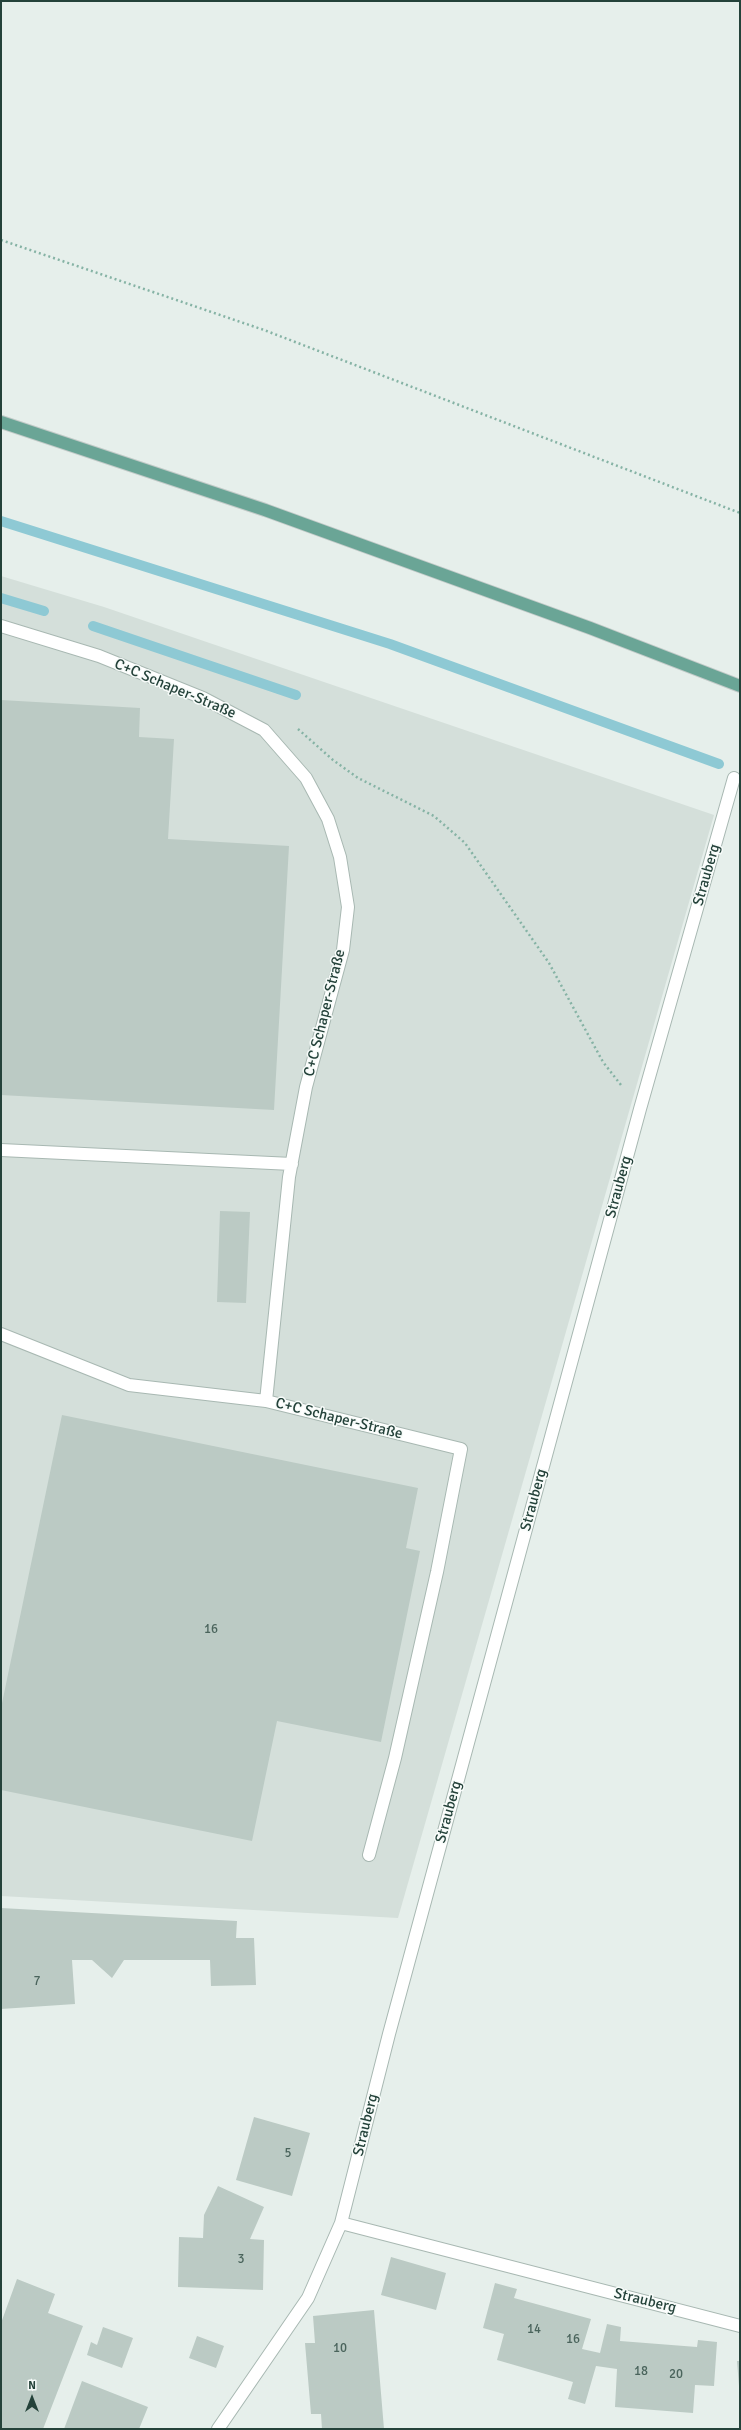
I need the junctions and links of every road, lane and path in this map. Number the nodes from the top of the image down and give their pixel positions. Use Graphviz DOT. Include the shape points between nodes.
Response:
graph roads {
  1 [pos="1,240"];
  2 [pos="1,422"];
  3 [pos="740,513"];
  4 [pos="1,626"];
  5 [pos="740,686"];
  6 [pos="264,730"];
  7 [pos="734,778"];
  8 [pos="640,1109"];
  9 [pos="1,1150"];
  10 [pos="292,1164"];
  11 [pos="1,1334"];
  12 [pos="266,1401"];
  13 [pos="369,1855"];
  14 [pos="341,2223"];
  15 [pos="740,2326"];
  16 [pos="218,2429"];
  1 -- 3 [label="path" via="264,330"];
  2 -- 5 [label="main road" via="265,510 590,628"];
  4 -- 6 [label="street, C+C Schaper-Straße" via="99,656 203,698"];
  6 -- 8 [label="path" via="289,724 358,778 434,816 465,843 549,963 603,1062"];
  6 -- 10 [label="street, C+C Schaper-Straße" via="306,778 328,819 340,857 348,907 343,950 306,1087"];
  7 -- 8 [label="street, Strauberg"];
  8 -- 14 [label="street, Strauberg" via="389,2034"];
  9 -- 10 [label="street"];
  10 -- 12 [label="street, C+C Schaper-Straße"];
  11 -- 12 [label="street" via="129,1385"];
  12 -- 13 [label="street, C+C Schaper-Straße" via="461,1449 396,1758"];
  14 -- 15 [label="street, Strauberg"];
  14 -- 16 [label="street, Strauberg" via="308,2298"];
}
